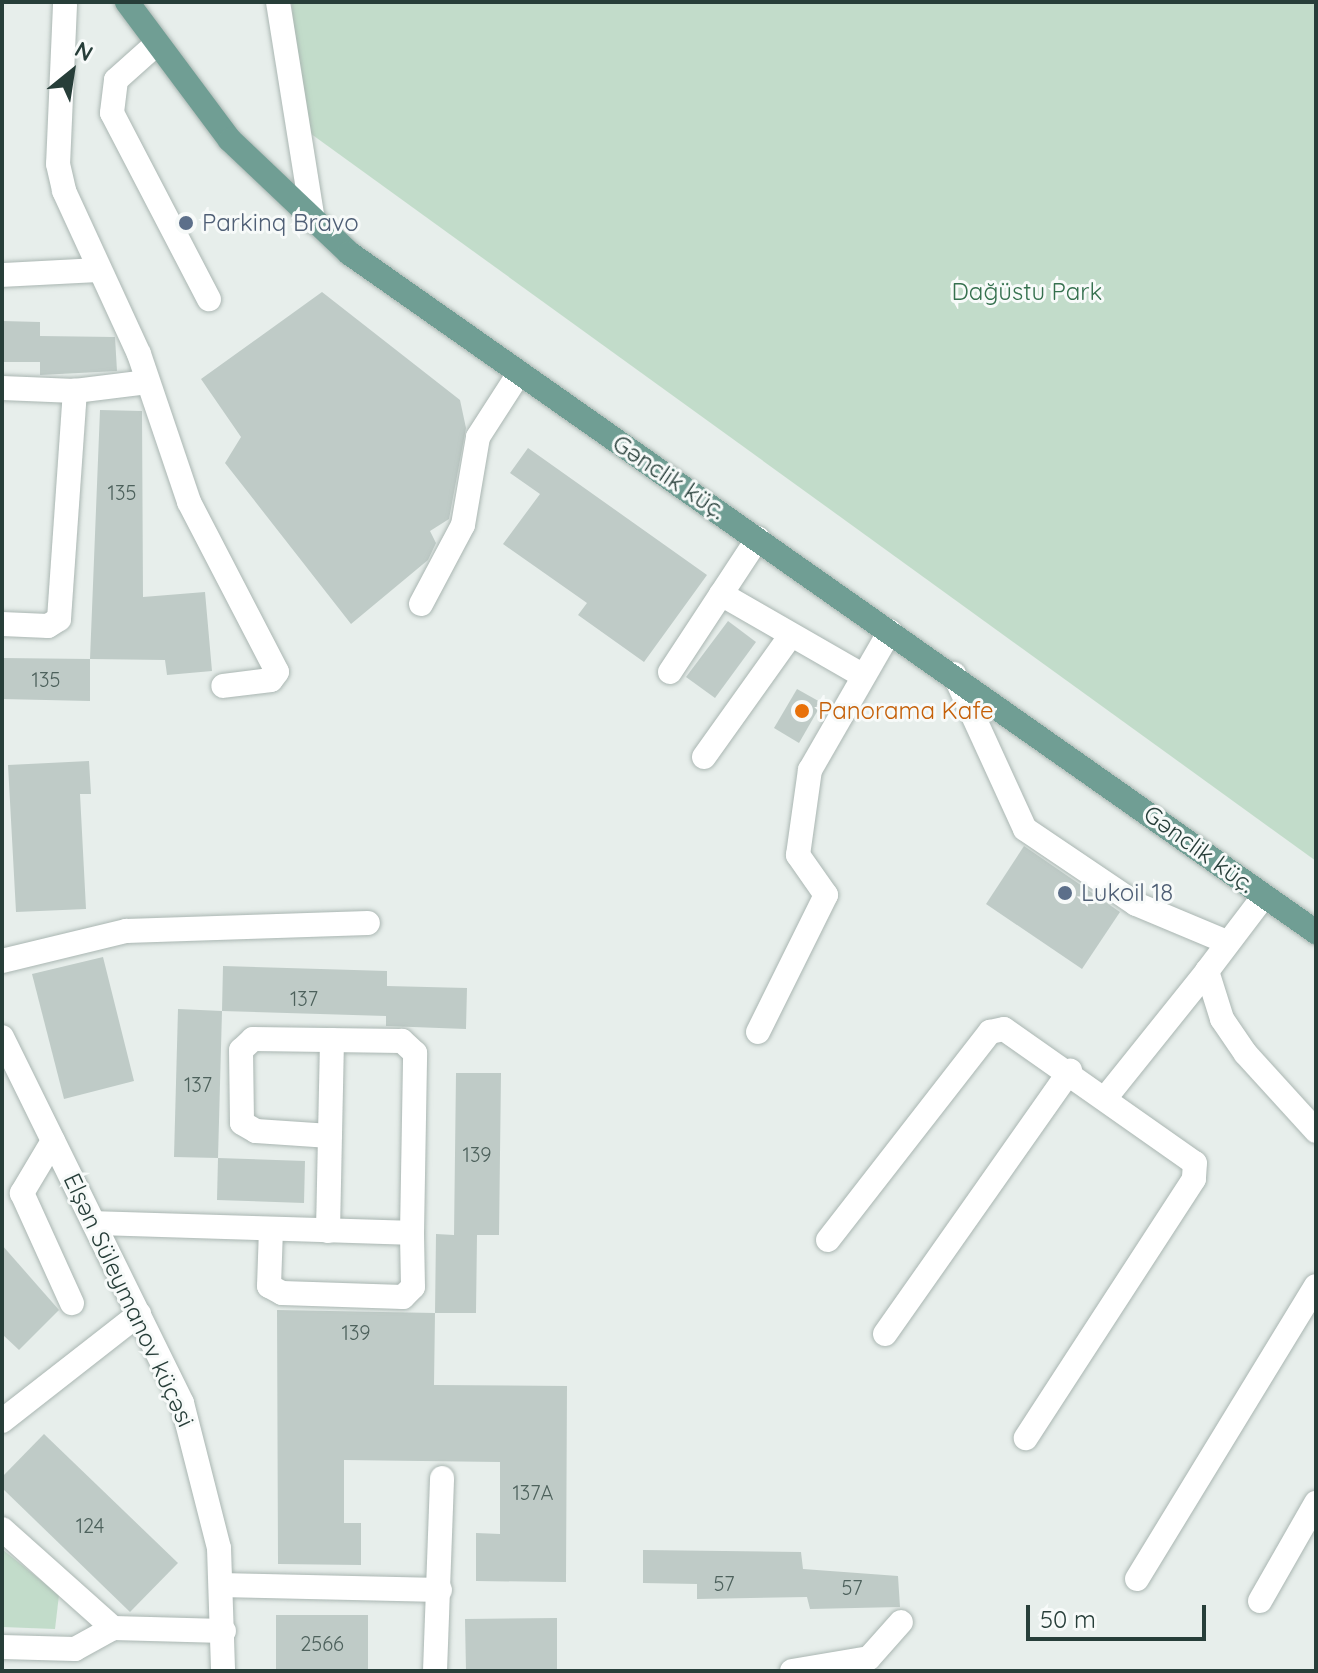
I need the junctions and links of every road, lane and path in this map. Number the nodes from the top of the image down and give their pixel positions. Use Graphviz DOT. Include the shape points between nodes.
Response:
graph roads {
  1 [pos="127,2"];
  2 [pos="278,2"];
  3 [pos="65,5"];
  4 [pos="154,46"];
  5 [pos="313,221"];
  6 [pos="96,270"];
  7 [pos="2,275"];
  8 [pos="209,299"];
  9 [pos="518,375"];
  10 [pos="147,382"];
  11 [pos="2,388"];
  12 [pos="75,391"];
  13 [pos="758,538"];
  14 [pos="721,594"];
  15 [pos="421,604"];
  16 [pos="2,624"];
  17 [pos="890,631"];
  18 [pos="789,638"];
  19 [pos="670,672"];
  20 [pos="954,674"];
  21 [pos="862,675"];
  22 [pos="223,686"];
  23 [pos="704,757"];
  24 [pos="1264,896"];
  25 [pos="368,923"];
  26 [pos="1316,932"];
  27 [pos="1227,942"];
  28 [pos="2,961"];
  29 [pos="1207,971"];
  30 [pos="758,1032"];
  31 [pos="2,1037"];
  32 [pos="332,1040"];
  33 [pos="1070,1071"];
  34 [pos="1107,1096"];
  35 [pos="1316,1131"];
  36 [pos="330,1136"];
  37 [pos="53,1141"];
  38 [pos="94,1223"];
  39 [pos="271,1229"];
  40 [pos="328,1231"];
  41 [pos="412,1233"];
  42 [pos="828,1240"];
  43 [pos="1316,1286"];
  44 [pos="72,1303"];
  45 [pos="139,1314"];
  46 [pos="885,1334"];
  47 [pos="2,1421"];
  48 [pos="1026,1438"];
  49 [pos="442,1478"];
  50 [pos="1316,1503"];
  51 [pos="2,1529"];
  52 [pos="1137,1579"];
  53 [pos="221,1585"];
  54 [pos="440,1590"];
  55 [pos="1260,1601"];
  56 [pos="901,1622"];
  57 [pos="113,1628"];
  58 [pos="224,1631"];
  59 [pos="2,1647"];
  60 [pos="76,1660"];
  61 [pos="223,1671"];
  62 [pos="435,1671"];
  63 [pos="792,1671"];
  1 -- 4 [label="main road, Gənclik küç."];
  2 -- 5 [label="street"];
  3 -- 6 [label="street" via="58,164"];
  4 -- 5 [label="main road, Gənclik küç." via="230,140"];
  4 -- 8 [label="street" via="116,80 112,113"];
  5 -- 9 [label="main road, Gənclik küç."];
  6 -- 7 [label="street"];
  6 -- 10 [label="street"];
  9 -- 13 [label="main road, Gənclik küç."];
  9 -- 15 [label="street" via="478,437 463,525"];
  10 -- 12 [label="street"];
  10 -- 22 [label="street" via="189,502 274,659 271,680"];
  11 -- 12 [label="street"];
  12 -- 16 [label="street" via="59,619 48,626"];
  13 -- 14 [label="street"];
  13 -- 17 [label="main road, Gənclik küç."];
  14 -- 18 [label="street"];
  14 -- 19 [label="street"];
  17 -- 20 [label="main road, Gənclik küç."];
  17 -- 21 [label="street"];
  18 -- 21 [label="street"];
  18 -- 23 [label="street"];
  20 -- 24 [label="main road, Gənclik küç."];
  20 -- 27 [label="street" via="1025,829 1136,904"];
  21 -- 30 [label="street" via="810,770 798,855 826,895"];
  24 -- 26 [label="main road, Gənclik küç."];
  24 -- 27 [label="street"];
  25 -- 28 [label="street" via="126,931"];
  27 -- 29 [label="street"];
  29 -- 34 [label="street"];
  29 -- 35 [label="street" via="1222,1019 1246,1054"];
  31 -- 37 [label="street, Elşən Süleymanov küçəsi"];
  32 -- 36 [label="street"];
  32 -- 36 [label="street" via="253,1039 241,1050 242,1123 256,1131"];
  32 -- 41 [label="street" via="402,1041 415,1053"];
  33 -- 34 [label="street"];
  33 -- 42 [label="street" via="1004,1029 990,1032"];
  33 -- 46 [label="street"];
  34 -- 48 [label="street" via="1195,1163 1194,1179"];
  36 -- 40 [label="street"];
  37 -- 38 [label="street, Elşən Süleymanov küçəsi"];
  37 -- 44 [label="street" via="22,1193"];
  38 -- 39 [label="street"];
  38 -- 45 [label="street, Elşən Süleymanov küçəsi"];
  39 -- 40 [label="street"];
  39 -- 41 [label="street" via="269,1286 282,1293 403,1297 413,1287"];
  40 -- 41 [label="street"];
  43 -- 52 [label="street"];
  45 -- 47 [label="street"];
  45 -- 53 [label="street, Elşən Süleymanov küçəsi" via="182,1403 219,1548"];
  49 -- 54 [label="street"];
  50 -- 55 [label="street"];
  51 -- 57 [label="street"];
  53 -- 54 [label="street"];
  53 -- 58 [label="street, Elşən Süleymanov küçəsi"];
  54 -- 62 [label="street"];
  56 -- 63 [label="street" via="869,1658"];
  57 -- 58 [label="street"];
  57 -- 60 [label="street"];
  58 -- 61 [label="street, Elşən Süleymanov küçəsi"];
  59 -- 60 [label="street"];
}
